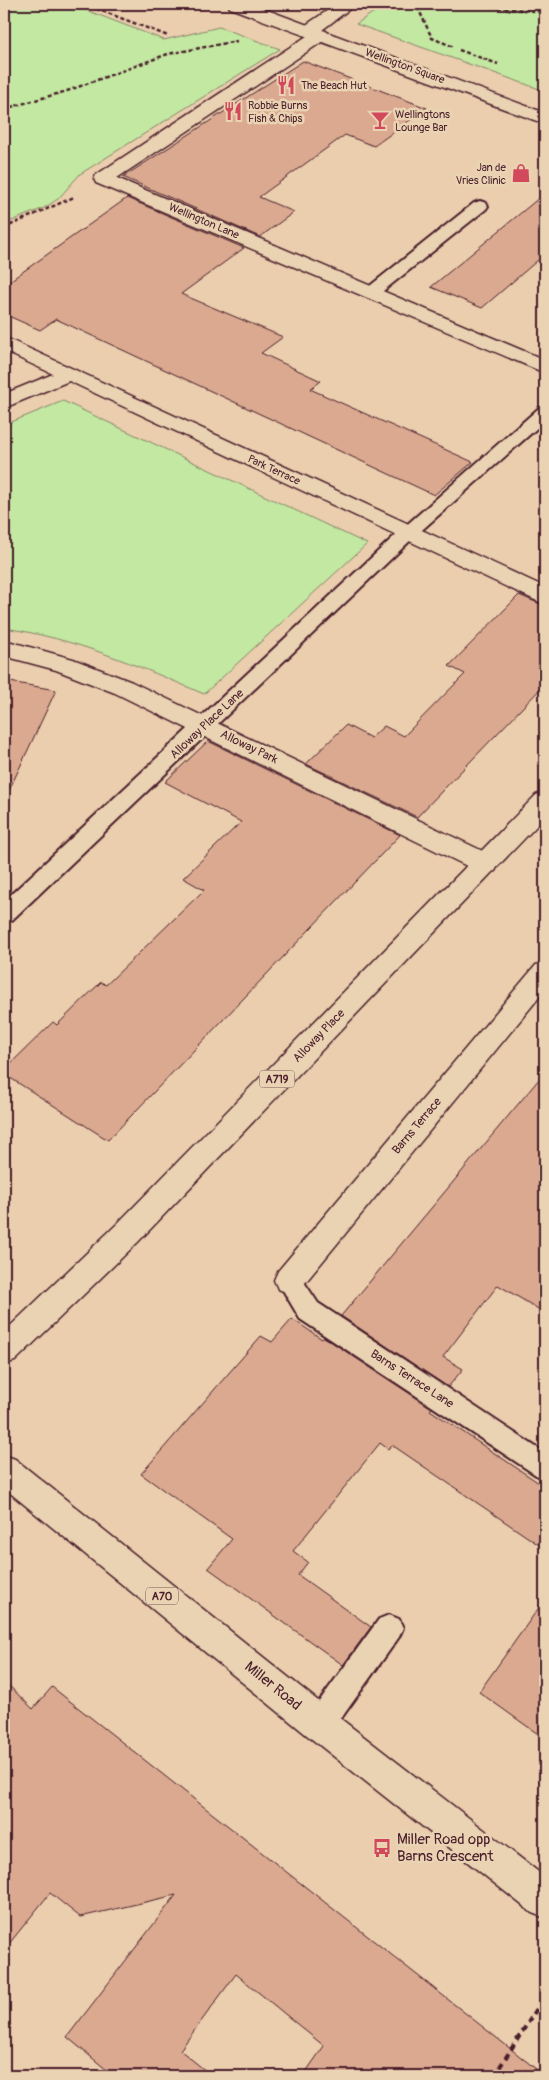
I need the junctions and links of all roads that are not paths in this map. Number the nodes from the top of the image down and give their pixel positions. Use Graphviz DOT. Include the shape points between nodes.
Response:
graph roads {
  1 [pos="236,4"];
  2 [pos="348,4"];
  3 [pos="315,33"];
  4 [pos="545,119"];
  5 [pos="480,206"];
  6 [pos="372,292"];
  7 [pos="4,343"];
  8 [pos="545,367"];
  9 [pos="69,374"];
  10 [pos="4,402"];
  11 [pos="545,412"];
  12 [pos="408,533"];
  13 [pos="545,596"];
  14 [pos="4,648"];
  15 [pos="206,726"];
  16 [pos="545,801"];
  17 [pos="486,864"];
  18 [pos="4,914"];
  19 [pos="545,972"];
  20 [pos="289,1280"];
  21 [pos="4,1351"];
  22 [pos="545,1467"];
  23 [pos="4,1469"];
  24 [pos="389,1628"];
  25 [pos="320,1724"];
  26 [pos="545,1900"];
  1 -- 3 [label="street, Wellington Square"];
  2 -- 3 [label="street"];
  3 -- 4 [label="street, Wellington Square"];
  3 -- 6 [label="street, Wellington Lane" via="103,179"];
  5 -- 6 [label="lane"];
  6 -- 8 [label="street, Wellington Lane"];
  7 -- 9 [label="street, Park Terrace"];
  9 -- 10 [label="street"];
  9 -- 12 [label="street, Park Terrace"];
  11 -- 12 [label="lane, Alloway Place Lane"];
  12 -- 13 [label="street, Park Terrace"];
  12 -- 15 [label="lane, Alloway Place Lane"];
  14 -- 15 [label="street, Alloway Park" via="96,676"];
  15 -- 17 [label="street, Alloway Park"];
  15 -- 18 [label="lane, Alloway Place Lane"];
  16 -- 17 [label="street, Alloway Place / A719"];
  17 -- 21 [label="street, Alloway Place / A719" via="153,1206"];
  19 -- 20 [label="street, Barns Terrace"];
  20 -- 22 [label="lane, Barns Terrace Lane" via="309,1311"];
  23 -- 25 [label="street, Miller Road / A70"];
  24 -- 25 [label="lane"];
  25 -- 26 [label="street, Miller Road / A70"];
}
